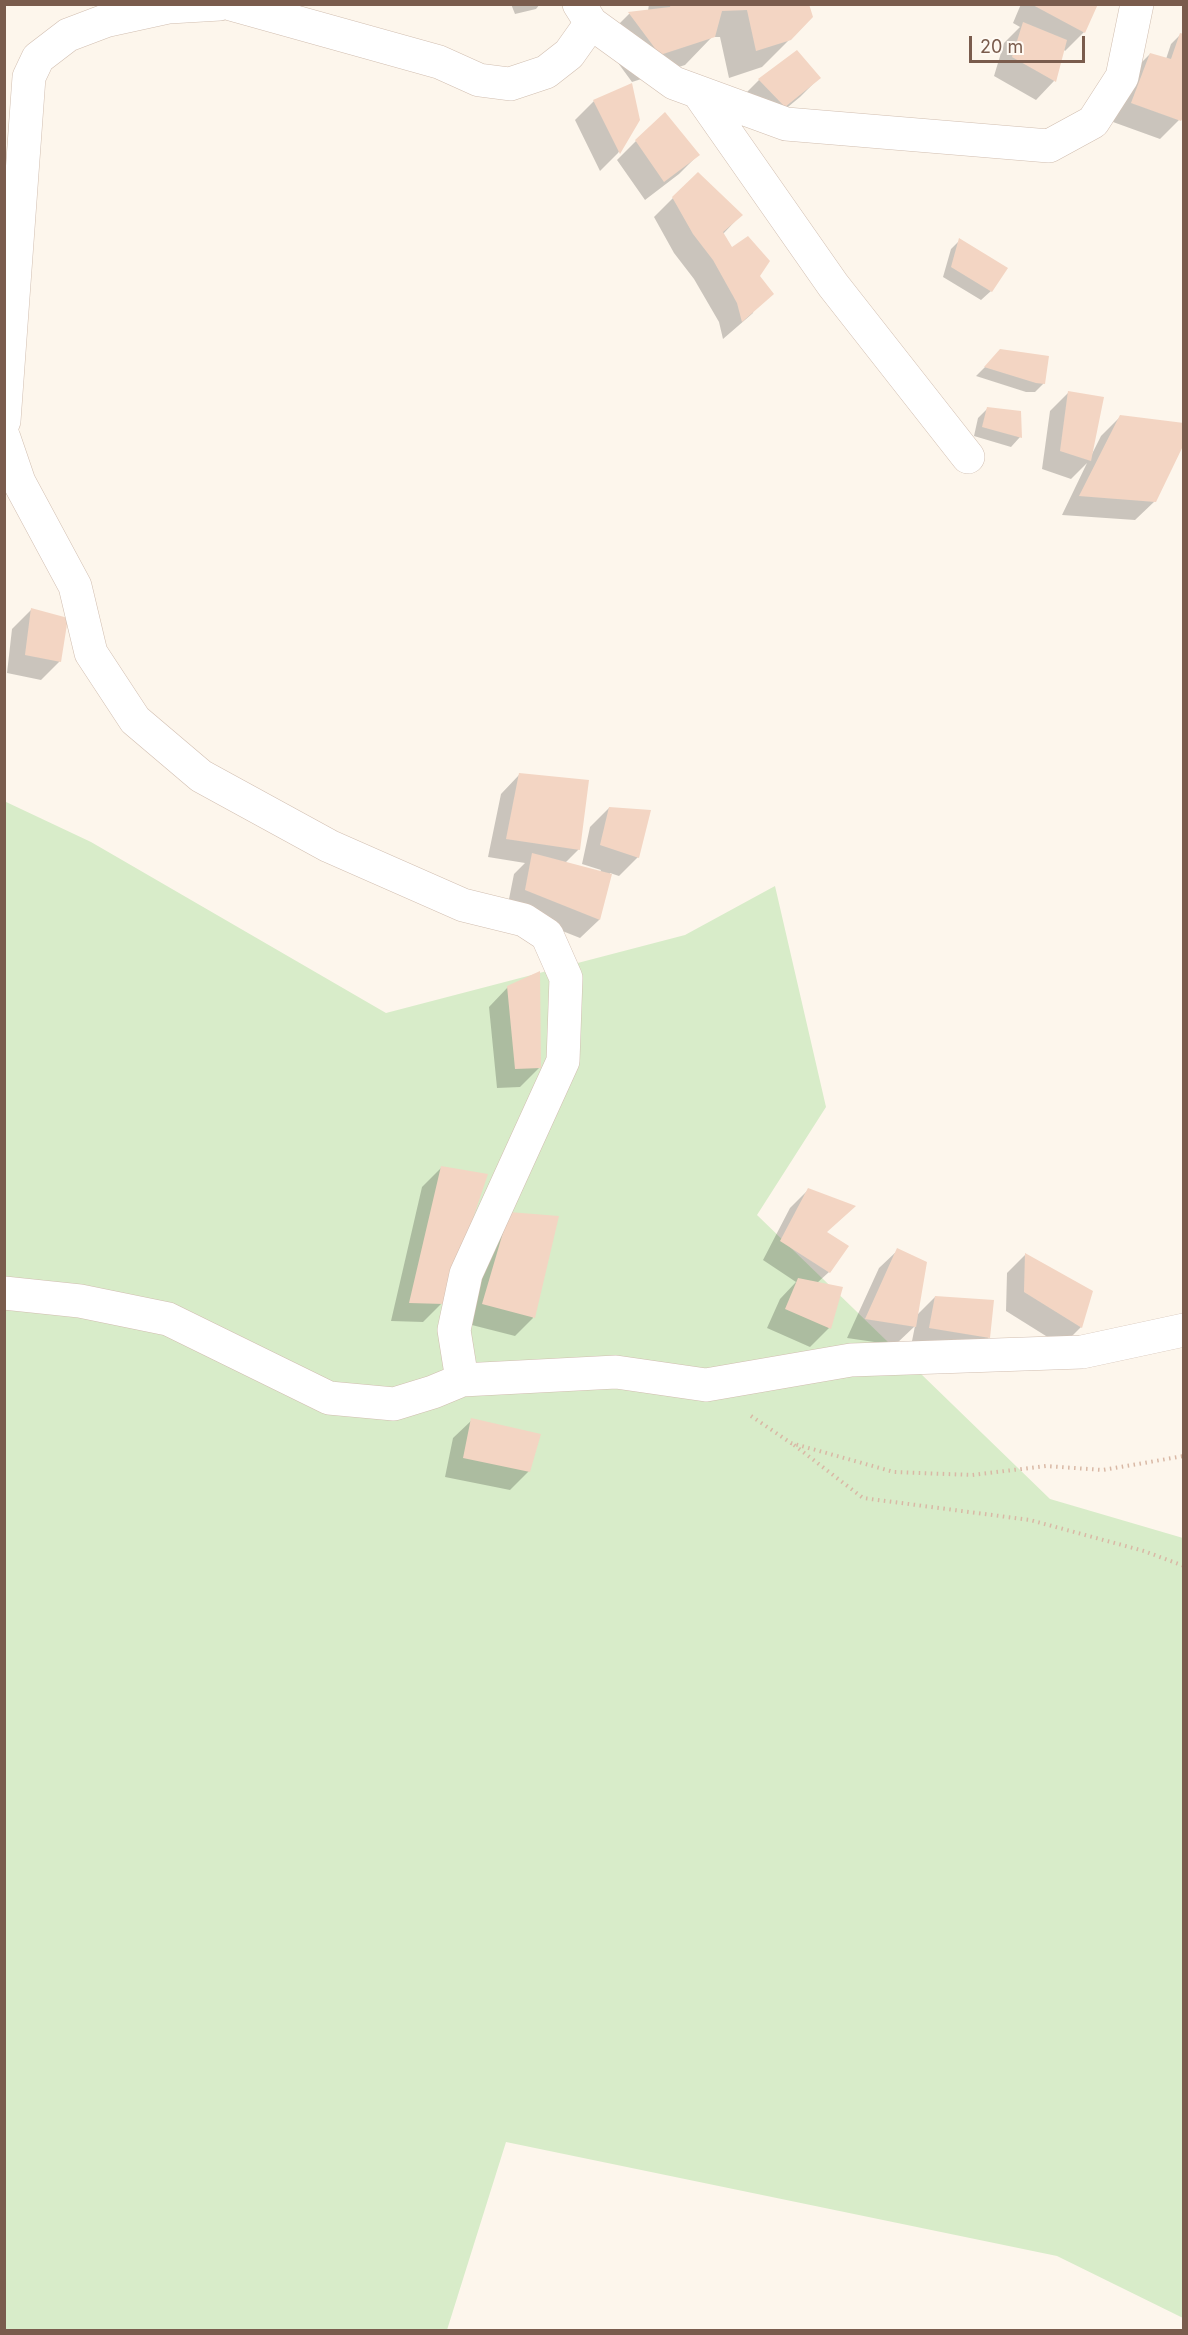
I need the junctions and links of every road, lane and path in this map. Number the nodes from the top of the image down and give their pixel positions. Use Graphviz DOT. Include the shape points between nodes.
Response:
graph roads {
  1 [pos="220,4"];
  2 [pos="231,4"];
  3 [pos="1137,4"];
  4 [pos="585,14"];
  5 [pos="698,92"];
  6 [pos="4,421"];
  7 [pos="4,438"];
  8 [pos="968,457"];
  9 [pos="4,1293"];
  10 [pos="1184,1330"];
  11 [pos="462,1380"];
  12 [pos="706,1385"];
  13 [pos="791,1443"];
  14 [pos="1184,1456"];
  15 [pos="1184,1566"];
  1 -- 6 [label="street" via="169,7 105,21 68,35 38,58 29,77"];
  2 -- 4 [label="street" via="439,62 479,80 510,84 546,72 569,54"];
  3 -- 5 [label="street" via="1122,77 1093,122 1049,146 786,124"];
  4 -- 5 [label="street" via="674,83"];
  5 -- 8 [label="street" via="833,285"];
  7 -- 11 [label="street" via="19,482 75,586 91,653 135,720 201,776 329,846 463,905 524,920 547,936 566,978 563,1061 466,1274 454,1330"];
  9 -- 11 [label="street" via="80,1301 168,1319 329,1398 394,1404"];
  10 -- 12 [label="street" via="1082,1352 851,1359"];
  11 -- 12 [label="street" via="616,1372"];
  12 -- 13 [label="path"];
  13 -- 14 [label="path" via="894,1472 972,1475 1046,1466 1103,1470"];
  13 -- 15 [label="path" via="863,1498 1030,1520"];
}
